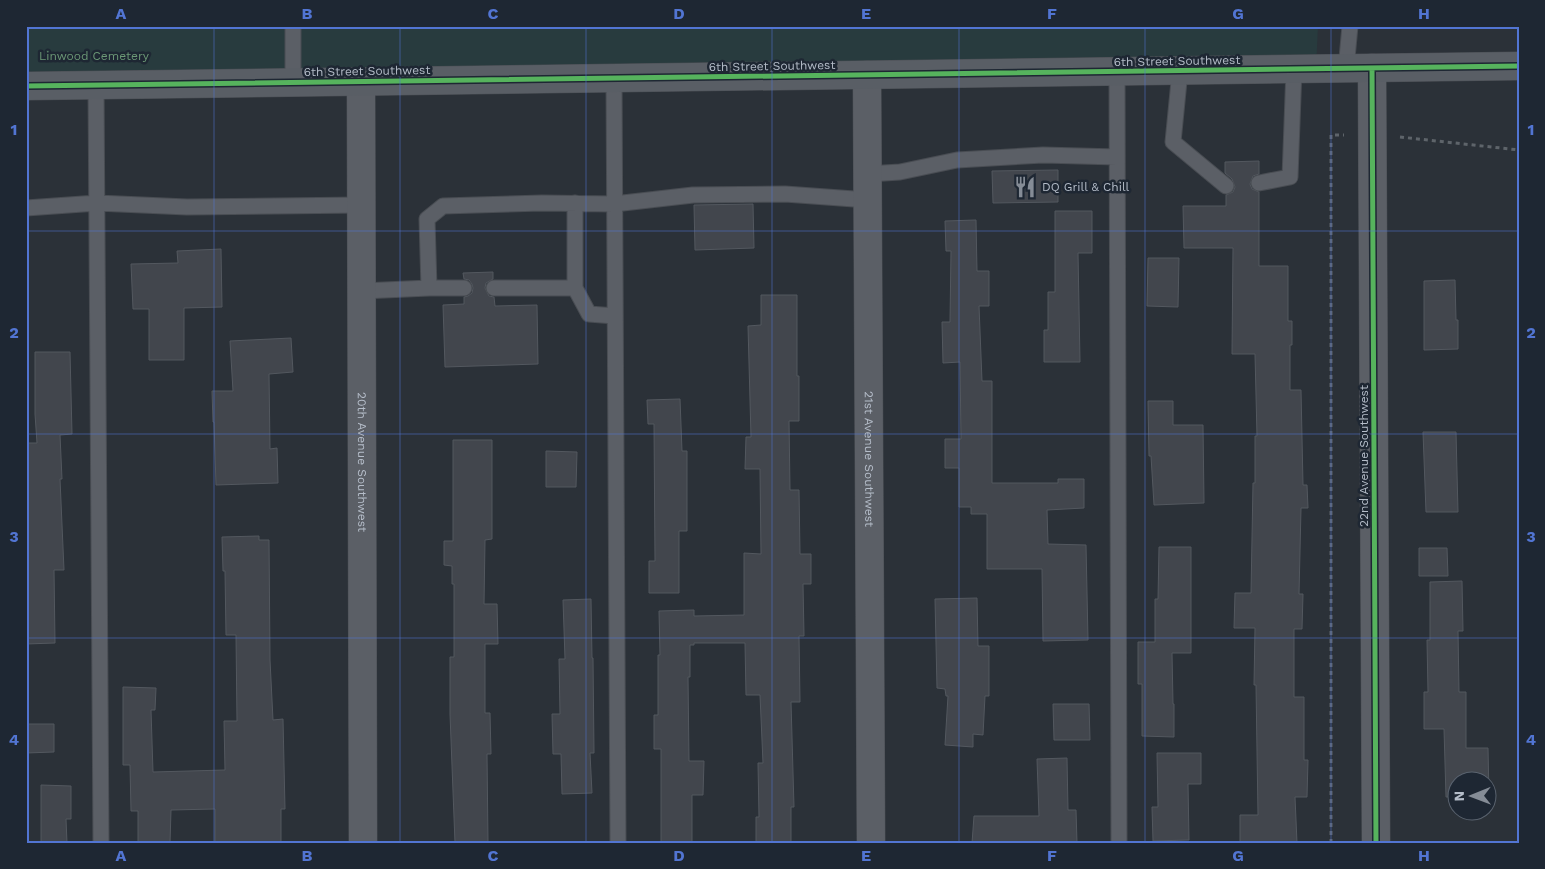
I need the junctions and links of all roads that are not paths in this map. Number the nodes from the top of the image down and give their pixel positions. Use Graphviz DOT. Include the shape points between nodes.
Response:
graph roads {
  1 [pos="293,26"];
  2 [pos="1350,26"];
  3 [pos="1519,66"];
  4 [pos="1294,69"];
  5 [pos="1359,69"];
  6 [pos="1180,71"];
  7 [pos="1117,72"];
  8 [pos="868,75"];
  9 [pos="614,78"];
  10 [pos="293,82"];
  11 [pos="361,82"];
  12 [pos="96,85"];
  13 [pos="26,86"];
  14 [pos="1117,157"];
  15 [pos="1259,183"];
  16 [pos="1226,186"];
  17 [pos="868,187"];
  18 [pos="97,203"];
  19 [pos="575,203"];
  20 [pos="614,204"];
  21 [pos="362,205"];
  22 [pos="26,208"];
  23 [pos="429,288"];
  24 [pos="464,288"];
  25 [pos="494,288"];
  26 [pos="575,288"];
  27 [pos="362,291"];
  28 [pos="615,316"];
  29 [pos="102,843"];
  30 [pos="363,843"];
  31 [pos="618,843"];
  32 [pos="871,843"];
  33 [pos="1119,843"];
  34 [pos="1376,843"];
  1 -- 10 [label="lane"];
  2 -- 5 [label="lane"];
  3 -- 5 [label="main road, 6th Street Southwest"];
  4 -- 5 [label="main road, 6th Street Southwest"];
  4 -- 6 [label="main road, 6th Street Southwest"];
  4 -- 15 [label="lane" via="1290,178"];
  5 -- 34 [label="street, 22nd Avenue Southwest"];
  6 -- 7 [label="main road, 6th Street Southwest"];
  6 -- 16 [label="lane" via="1173,142"];
  7 -- 8 [label="main road, 6th Street Southwest"];
  7 -- 14 [label="lane"];
  8 -- 9 [label="main road, 6th Street Southwest"];
  8 -- 17 [label="street, 21st Avenue Southwest"];
  9 -- 11 [label="main road, 6th Street Southwest"];
  9 -- 20 [label="lane"];
  10 -- 11 [label="main road, 6th Street Southwest"];
  10 -- 12 [label="main road, 6th Street Southwest"];
  11 -- 21 [label="street, 20th Avenue Southwest"];
  12 -- 13 [label="main road, 6th Street Southwest"];
  12 -- 18 [label="lane"];
  14 -- 17 [label="lane" via="1043,155 957,160 900,172"];
  14 -- 33 [label="lane"];
  17 -- 20 [label="lane" via="785,194 693,195"];
  17 -- 32 [label="street, 21st Avenue Southwest"];
  18 -- 21 [label="lane" via="187,207"];
  18 -- 22 [label="lane"];
  18 -- 29 [label="lane"];
  19 -- 20 [label="lane"];
  19 -- 23 [label="lane" via="442,206 427,220"];
  19 -- 26 [label="lane"];
  20 -- 28 [label="lane"];
  21 -- 27 [label="street, 20th Avenue Southwest"];
  23 -- 24 [label="lane"];
  23 -- 27 [label="lane"];
  25 -- 26 [label="lane"];
  26 -- 28 [label="lane" via="589,314"];
  27 -- 30 [label="street, 20th Avenue Southwest"];
  28 -- 31 [label="lane"];
}
